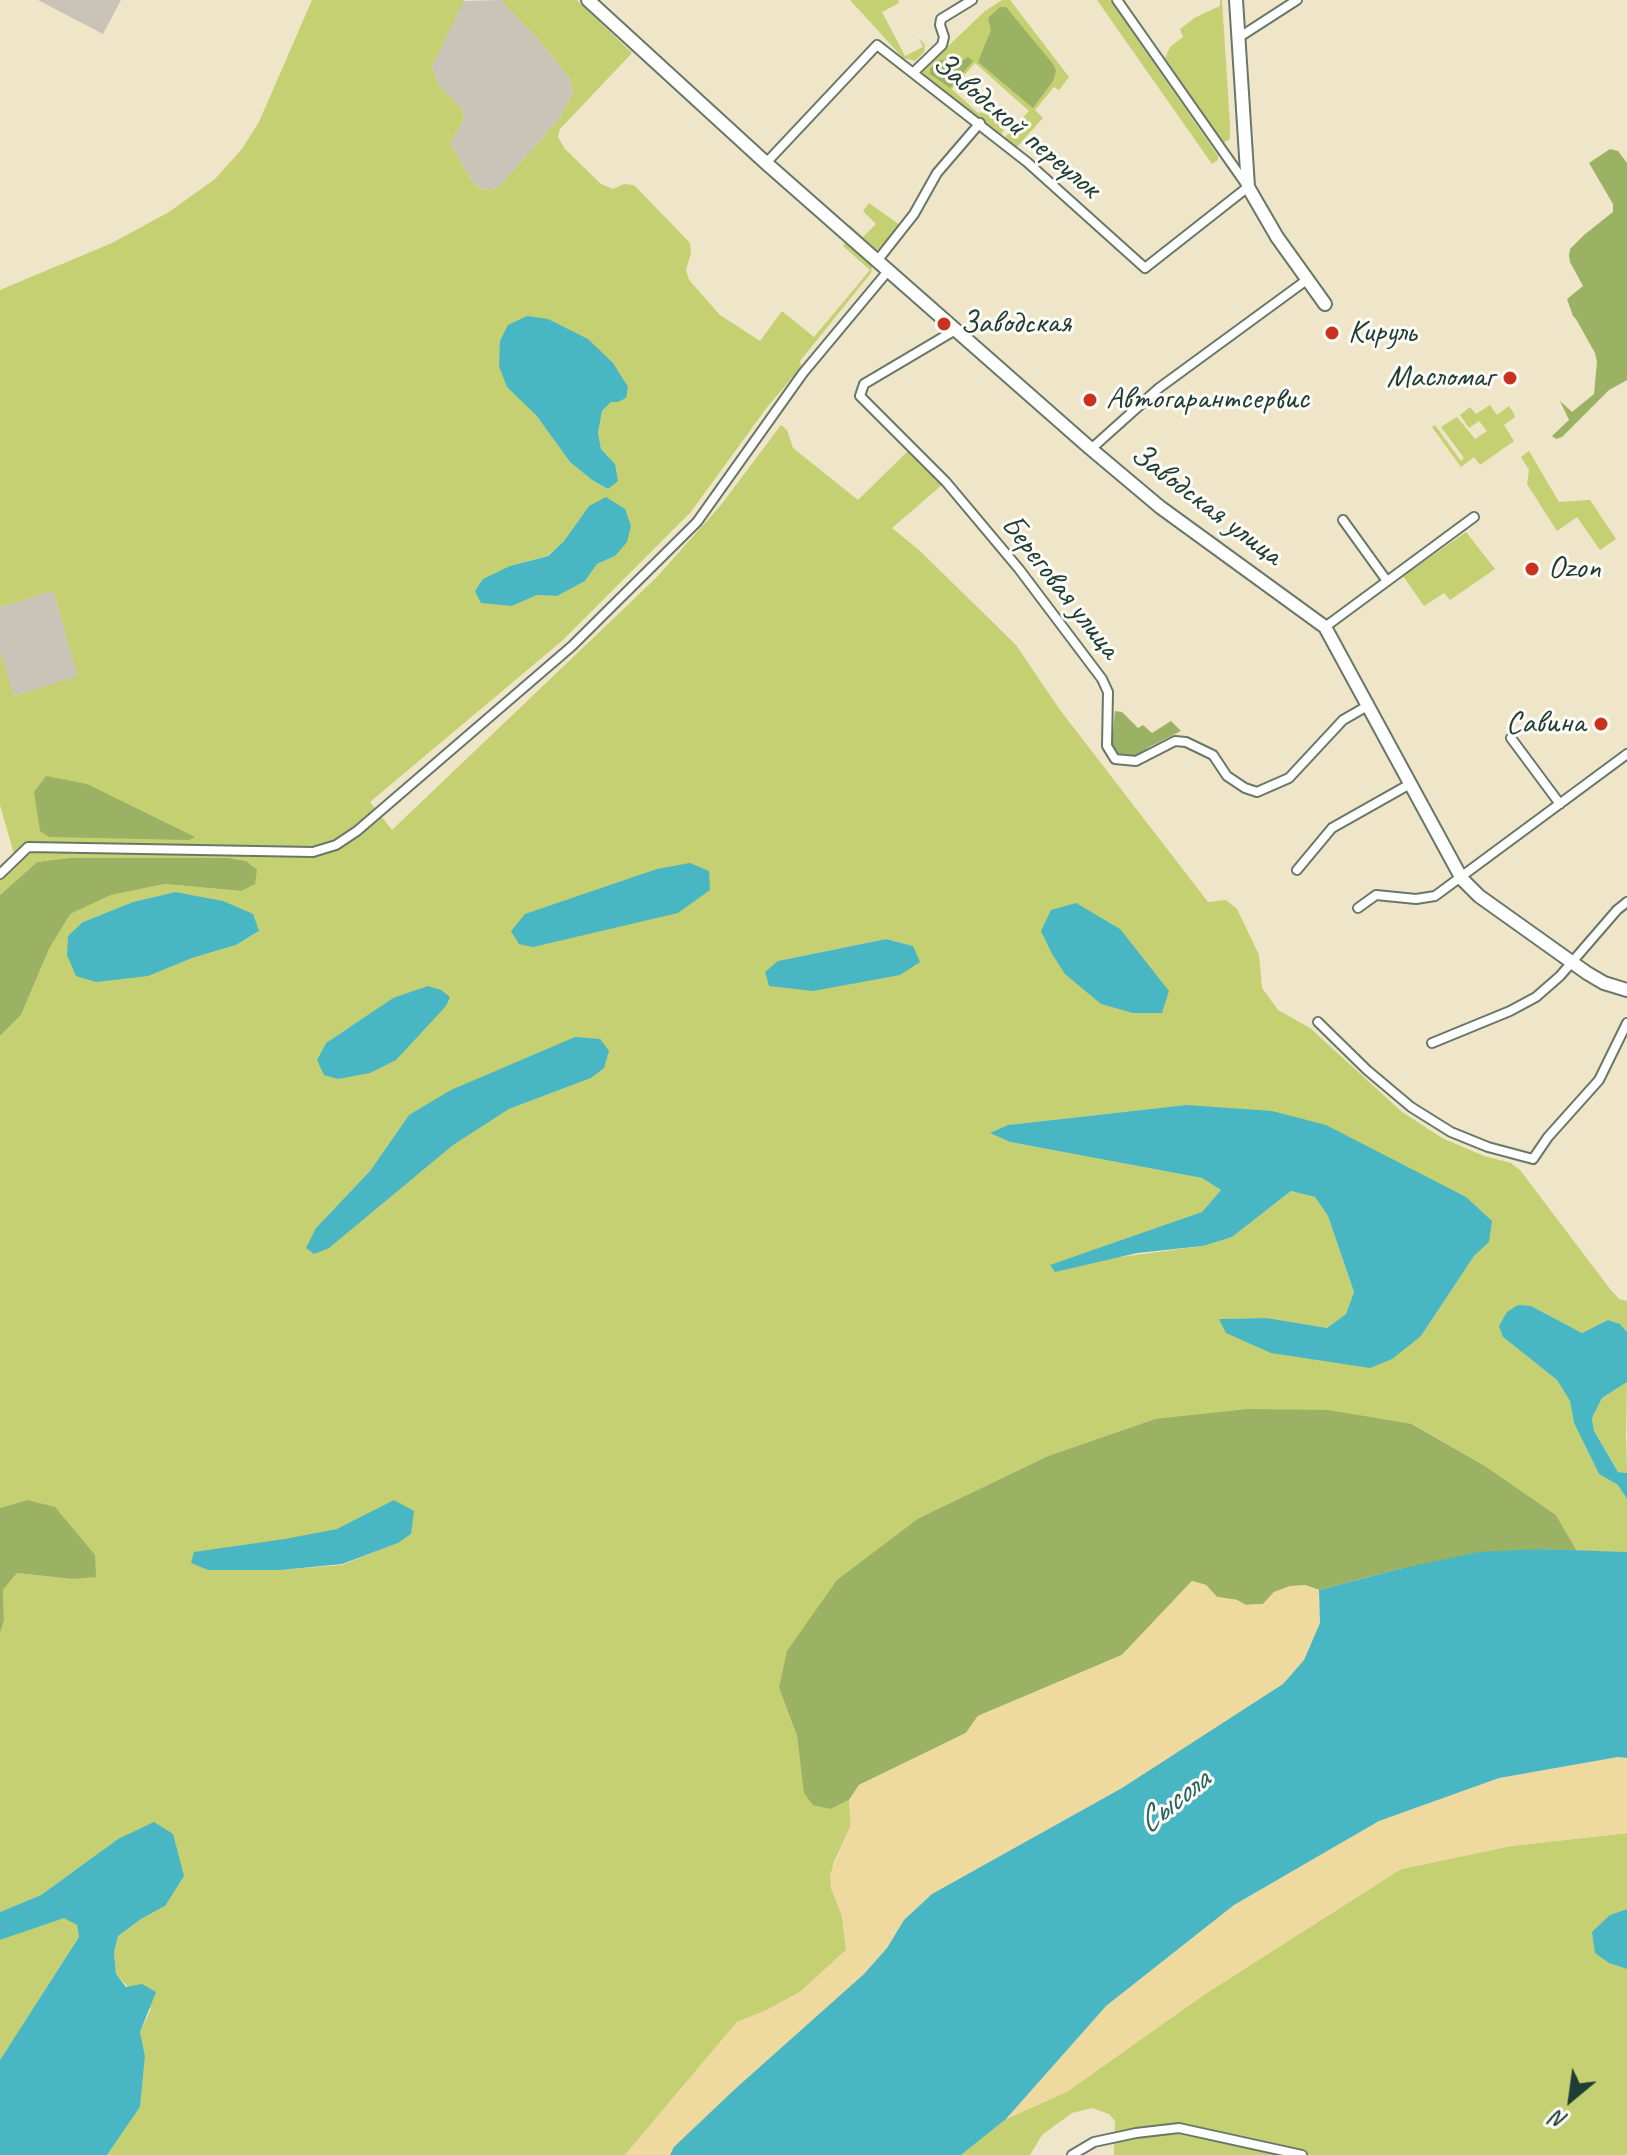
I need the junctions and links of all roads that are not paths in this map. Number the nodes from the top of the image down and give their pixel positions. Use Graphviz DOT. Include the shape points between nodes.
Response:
graph roads {
  1 [pos="588,0"];
  2 [pos="972,0"];
  3 [pos="1117,0"];
  4 [pos="1236,0"];
  5 [pos="1297,0"];
  6 [pos="1238,38"];
  7 [pos="914,72"];
  8 [pos="980,123"];
  9 [pos="766,163"];
  10 [pos="1248,187"];
  11 [pos="877,261"];
  12 [pos="888,271"];
  13 [pos="1308,279"];
  14 [pos="1325,304"];
  15 [pos="957,329"];
  16 [pos="1091,449"];
  17 [pos="1474,517"];
  18 [pos="1343,520"];
  19 [pos="1387,581"];
  20 [pos="1325,627"];
  21 [pos="1369,705"];
  22 [pos="1511,738"];
  23 [pos="1627,754"];
  24 [pos="1410,784"];
  25 [pos="1560,804"];
  26 [pos="1297,870"];
  27 [pos="0,874"];
  28 [pos="1462,879"];
  29 [pos="1627,902"];
  30 [pos="1358,908"];
  31 [pos="1571,962"];
  32 [pos="1627,990"];
  33 [pos="1318,1022"];
  34 [pos="1627,1023"];
  35 [pos="1432,1043"];
  36 [pos="1094,2142"];
  37 [pos="1072,2155"];
  38 [pos="1094,2155"];
  39 [pos="1302,2155"];
  1 -- 9 [label="street, Заводская улица"];
  2 -- 7 [label="street" via="941,19 942,45"];
  3 -- 10 [label="street"];
  4 -- 6 [label="street"];
  5 -- 6 [label="street"];
  6 -- 10 [label="street"];
  7 -- 8 [label="street, Заводской переулок"];
  7 -- 9 [label="street, Заводской переулок" via="877,45"];
  8 -- 10 [label="street, Заводской переулок" via="1145,268"];
  8 -- 11 [label="street" via="937,173 914,214"];
  9 -- 11 [label="street, Заводская улица"];
  10 -- 13 [label="street"];
  11 -- 12 [label="street, Заводская улица"];
  12 -- 15 [label="street, Заводская улица"];
  12 -- 27 [label="street" via="803,373 697,522 572,646 357,831 313,852 28,847"];
  13 -- 14 [label="street"];
  13 -- 16 [label="street" via="1159,388"];
  15 -- 16 [label="street, Заводская улица"];
  15 -- 21 [label="street, Береговая улица" via="864,384 860,396 946,482 1102,679 1108,692 1108,748 1115,759 1136,761 1175,741 1186,742 1213,755 1227,776 1257,792 1289,778 1343,720"];
  16 -- 20 [label="street, Заводская улица" via="1160,507"];
  17 -- 19 [label="street"];
  18 -- 19 [label="street"];
  19 -- 20 [label="street"];
  20 -- 21 [label="street, Заводская улица"];
  21 -- 24 [label="street, Заводская улица"];
  22 -- 25 [label="street"];
  23 -- 25 [label="street"];
  24 -- 26 [label="street" via="1332,828"];
  24 -- 28 [label="street, Заводская улица"];
  25 -- 28 [label="street"];
  28 -- 30 [label="street" via="1435,896 1376,895"];
  28 -- 31 [label="street, Заводская улица"];
  29 -- 31 [label="street"];
  31 -- 32 [label="street, Заводская улица" via="1604,983"];
  31 -- 35 [label="street" via="1536,997"];
  33 -- 34 [label="street" via="1411,1107 1451,1132 1533,1159 1599,1080"];
  36 -- 37 [label="street"];
  36 -- 38 [label="street"];
  36 -- 39 [label="street" via="1179,2128"];
}
